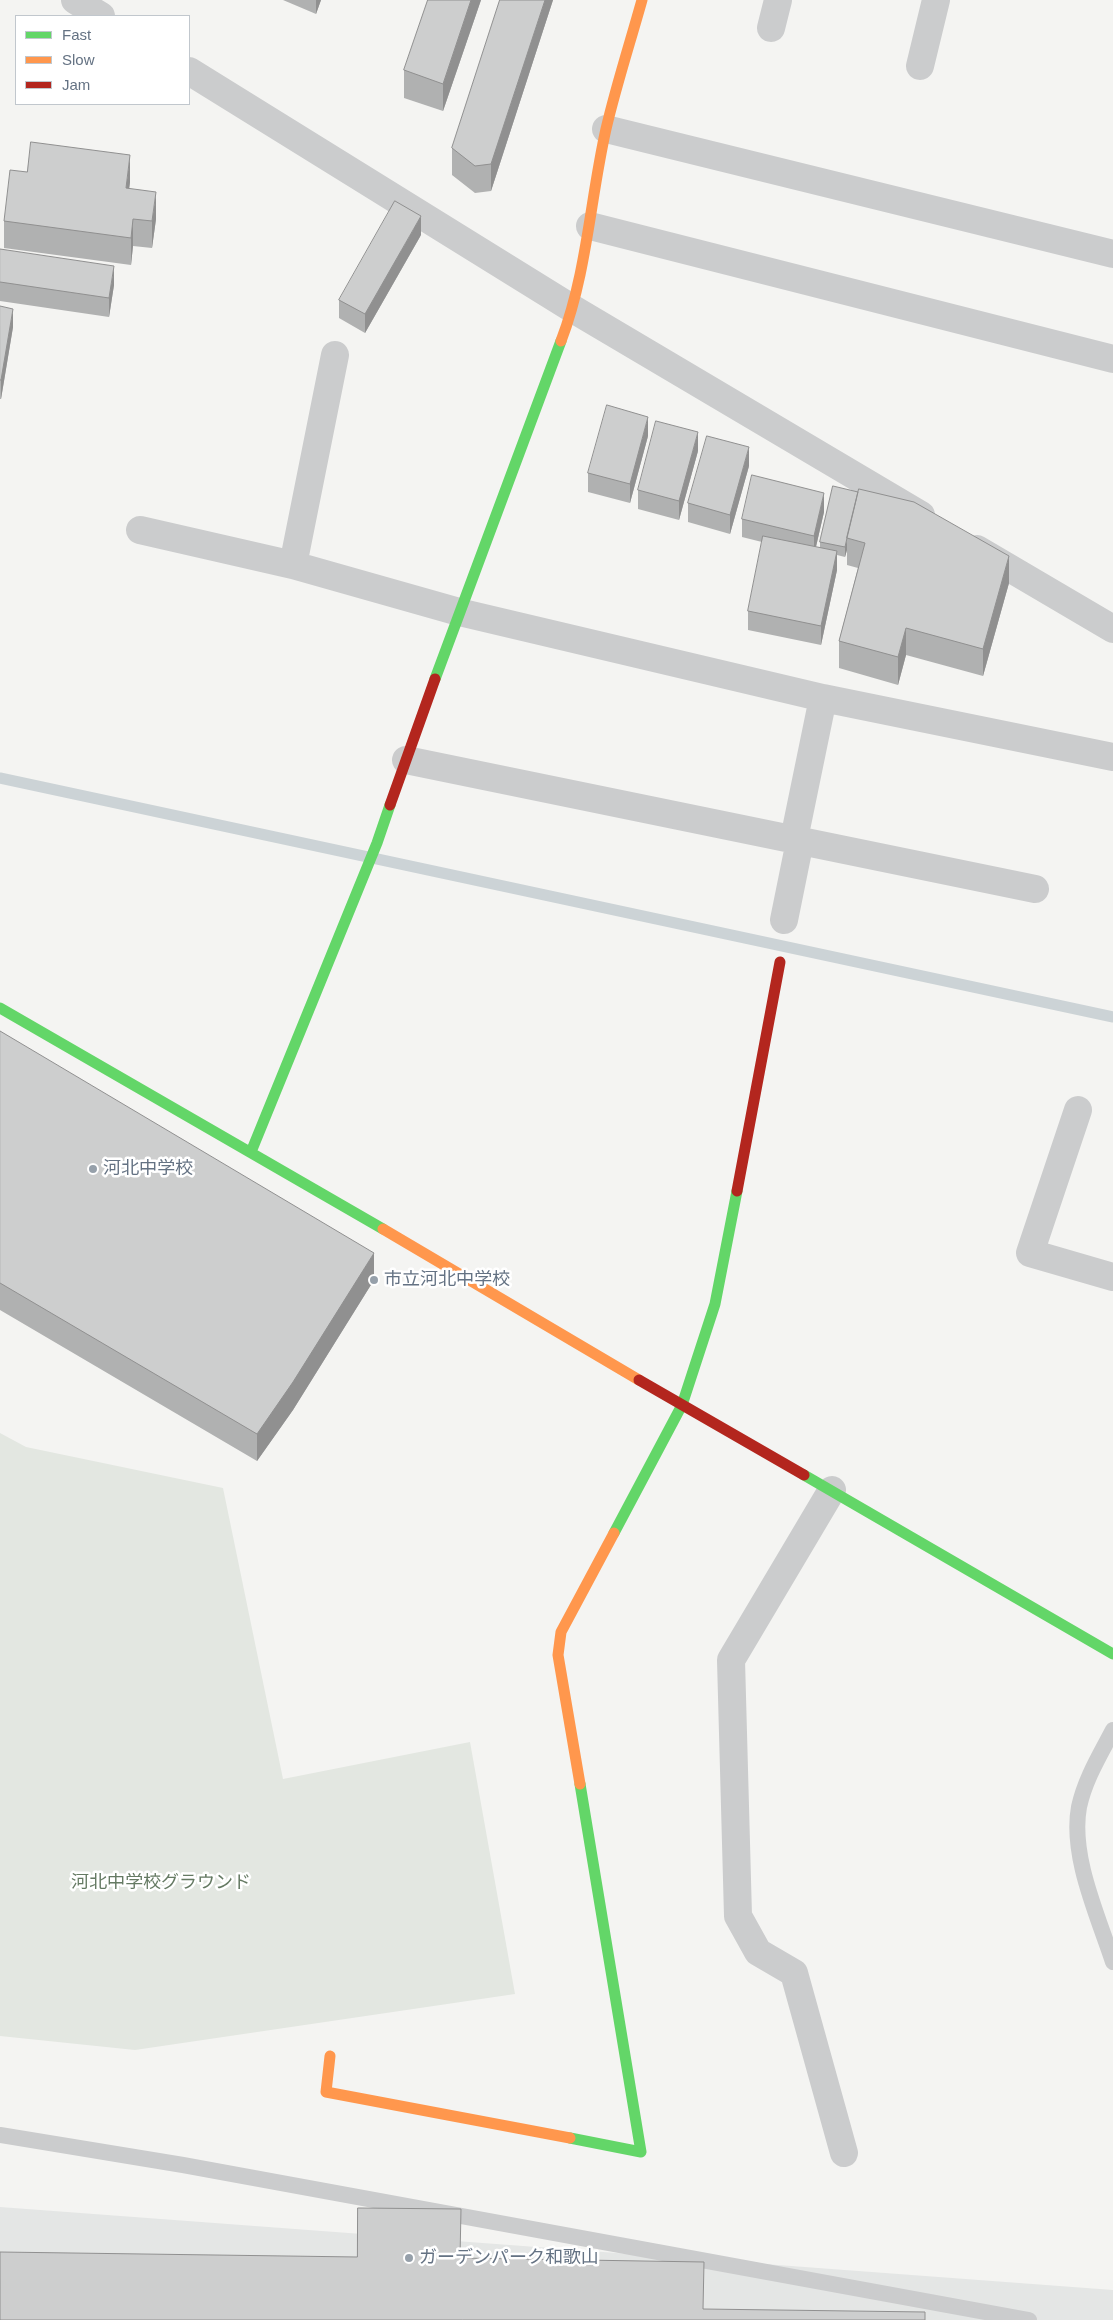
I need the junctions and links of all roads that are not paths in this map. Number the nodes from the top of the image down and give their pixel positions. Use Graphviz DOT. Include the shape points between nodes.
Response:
graph roads {
  1 [pos="75,0"];
  2 [pos="642,0"];
  3 [pos="778,0"];
  4 [pos="936,0"];
  5 [pos="99,15"];
  6 [pos="771,28"];
  7 [pos="920,66"];
  8 [pos="190,72"];
  9 [pos="606,129"];
  10 [pos="590,226"];
  11 [pos="1113,254"];
  12 [pos="573,309"];
  13 [pos="335,355"];
  14 [pos="1113,359"];
  15 [pos="140,530"];
  16 [pos="293,565"];
  17 [pos="459,612"];
  18 [pos="1113,629"];
  19 [pos="823,698"];
  20 [pos="1113,757"];
  21 [pos="406,760"];
  22 [pos="796,840"];
  23 [pos="1035,889"];
  24 [pos="784,920"];
  25 [pos="780,962"];
  26 [pos="0,1008"];
  27 [pos="1078,1110"];
  28 [pos="252,1152"];
  29 [pos="1113,1277"];
  30 [pos="682,1405"];
  31 [pos="832,1490"];
  32 [pos="1113,1654"];
  33 [pos="1113,1730"];
  34 [pos="1113,1962"];
  35 [pos="330,2056"];
  36 [pos="0,2135"];
  37 [pos="844,2153"];
  38 [pos="1030,2320"];
  1 -- 5 [label="street"];
  2 -- 9 [label="street"];
  3 -- 6 [label="street"];
  4 -- 7 [label="street"];
  8 -- 12 [label="street"];
  9 -- 10 [label="street"];
  9 -- 11 [label="street"];
  10 -- 12 [label="street"];
  10 -- 14 [label="street"];
  12 -- 17 [label="street"];
  12 -- 18 [label="street"];
  13 -- 16 [label="street"];
  15 -- 16 [label="street"];
  16 -- 17 [label="street"];
  17 -- 19 [label="street"];
  17 -- 21 [label="street"];
  19 -- 20 [label="street"];
  19 -- 22 [label="street"];
  21 -- 22 [label="street"];
  21 -- 28 [label="street" via="377,843"];
  22 -- 23 [label="street"];
  22 -- 24 [label="street"];
  25 -- 30 [label="street" via="715,1304"];
  26 -- 28 [label="street"];
  27 -- 29 [label="street" via="1030,1253"];
  28 -- 30 [label="street"];
  30 -- 31 [label="street"];
  30 -- 35 [label="street" via="561,1632 558,1655 642,2152 326,2092"];
  31 -- 32 [label="street"];
  31 -- 37 [label="street" via="731,1660 738,1916 758,1952 794,1973"];
  33 -- 34 [label="lane" via="1091,1772 1079,1808 1078,1845"];
  36 -- 38 [label="lane" via="183,2165"];
}
